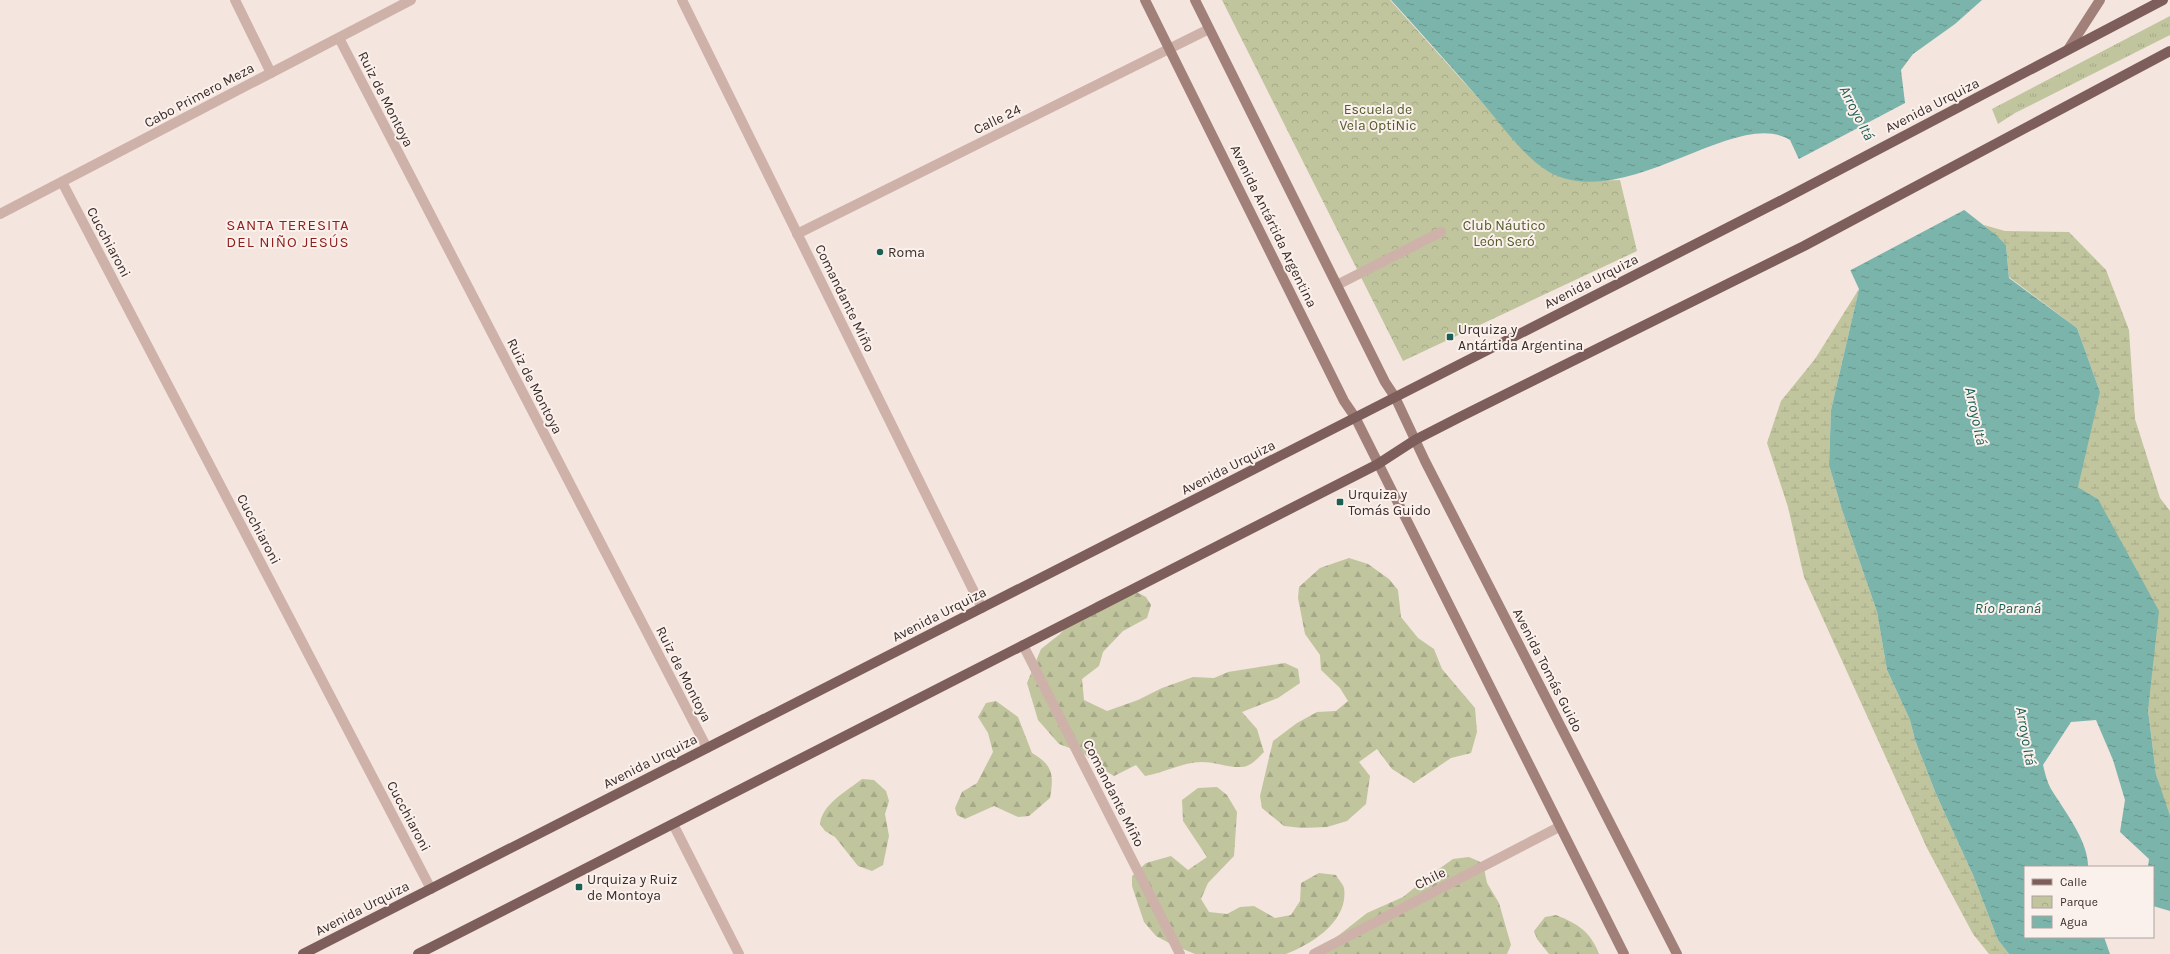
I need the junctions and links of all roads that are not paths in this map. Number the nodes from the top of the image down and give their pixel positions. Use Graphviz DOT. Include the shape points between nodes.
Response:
graph roads {
  1 [pos="235,0"];
  2 [pos="411,0"];
  3 [pos="682,0"];
  4 [pos="1145,0"];
  5 [pos="1195,0"];
  6 [pos="2100,0"];
  7 [pos="2163,0"];
  8 [pos="1209,29"];
  9 [pos="339,38"];
  10 [pos="2069,48"];
  11 [pos="1170,49"];
  12 [pos="2170,51"];
  13 [pos="271,73"];
  14 [pos="62,182"];
  15 [pos="0,214"];
  16 [pos="1441,232"];
  17 [pos="798,234"];
  18 [pos="1337,285"];
  19 [pos="1395,397"];
  20 [pos="1355,418"];
  21 [pos="1415,440"];
  22 [pos="1378,464"];
  23 [pos="982,608"];
  24 [pos="1023,645"];
  25 [pos="707,748"];
  26 [pos="673,824"];
  27 [pos="1559,827"];
  28 [pos="431,889"];
  29 [pos="303,954"];
  30 [pos="418,954"];
  31 [pos="739,954"];
  32 [pos="1180,954"];
  33 [pos="1314,954"];
  34 [pos="1624,954"];
  35 [pos="1677,954"];
  1 -- 13 [label="street"];
  2 -- 9 [label="street, Cabo Primero Meza"];
  3 -- 17 [label="street, Comandante Miño"];
  4 -- 11 [label="main road, Avenida Antártida Argentina"];
  5 -- 8 [label="main road, Avenida Antártida Argentina"];
  6 -- 10 [label="main road"];
  7 -- 10 [label="main road, Avenida Urquiza"];
  8 -- 11 [label="street, Calle 24"];
  8 -- 18 [label="main road, Avenida Antártida Argentina"];
  9 -- 13 [label="street, Cabo Primero Meza"];
  9 -- 25 [label="street, Ruiz de Montoya"];
  10 -- 19 [label="main road, Avenida Urquiza" via="1780,201"];
  11 -- 17 [label="street, Calle 24"];
  11 -- 20 [label="main road, Avenida Antártida Argentina" via="1344,401"];
  12 -- 21 [label="main road" via="1804,246"];
  13 -- 14 [label="street, Cabo Primero Meza"];
  14 -- 15 [label="street, Cabo Primero Meza"];
  14 -- 28 [label="street, Cucchiaroni"];
  16 -- 18 [label="street"];
  17 -- 23 [label="street, Comandante Miño"];
  18 -- 19 [label="main road, Avenida Antártida Argentina" via="1388,389"];
  19 -- 20 [label="main road, Avenida Urquiza"];
  19 -- 21 [label="main road, Avenida Tomás Guido"];
  20 -- 22 [label="main road, Avenida Antártida Argentina"];
  20 -- 23 [label="main road, Avenida Urquiza"];
  21 -- 22 [label="main road"];
  21 -- 35 [label="main road, Avenida Tomás Guido"];
  22 -- 24 [label="main road"];
  22 -- 27 [label="main road"];
  23 -- 25 [label="main road, Avenida Urquiza"];
  24 -- 26 [label="main road"];
  24 -- 32 [label="street, Comandante Miño"];
  25 -- 28 [label="main road, Avenida Urquiza"];
  26 -- 30 [label="main road"];
  26 -- 31 [label="street"];
  27 -- 33 [label="street, Chile"];
  27 -- 34 [label="main road"];
  28 -- 29 [label="main road, Avenida Urquiza"];
}
